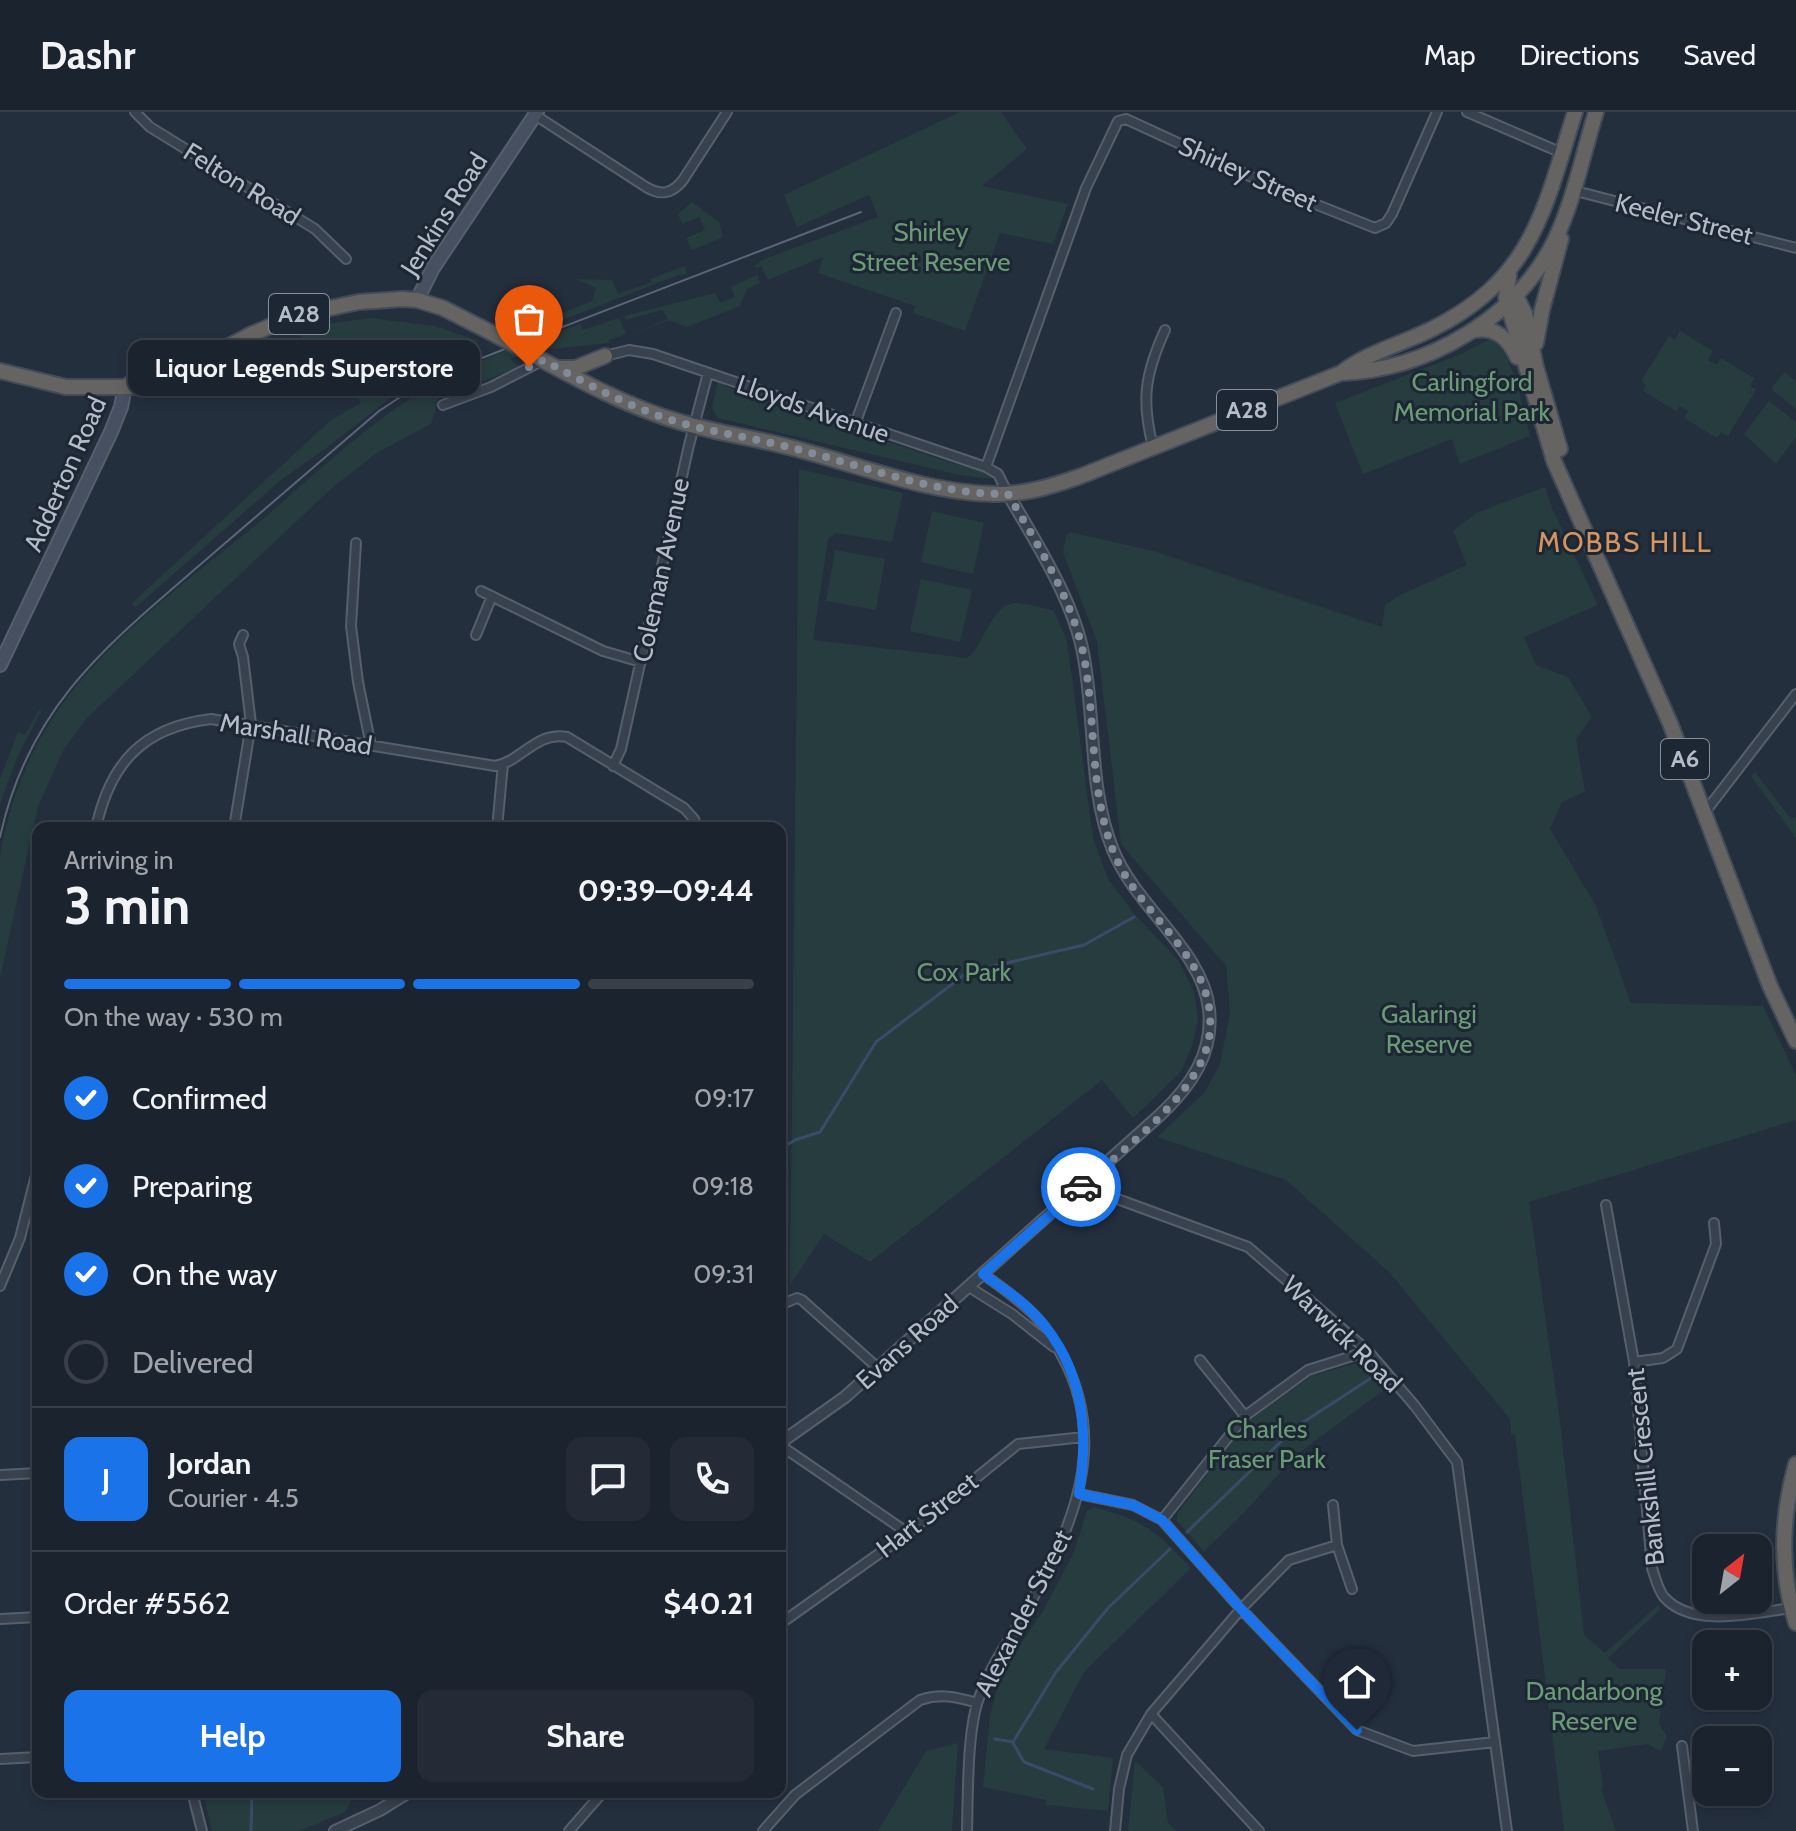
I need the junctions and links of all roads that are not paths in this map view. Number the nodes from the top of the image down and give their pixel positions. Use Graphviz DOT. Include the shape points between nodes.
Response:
graph roads {
  1 [pos="135,112"];
  2 [pos="727,112"];
  3 [pos="1437,112"];
  4 [pos="1467,112"];
  5 [pos="1575,112"];
  6 [pos="1596,112"];
  7 [pos="536,114"];
  8 [pos="1562,153"];
  9 [pos="1572,190"];
  10 [pos="1562,219"];
  11 [pos="1796,248"];
  12 [pos="346,259"];
  13 [pos="1512,268"];
  14 [pos="1509,299"];
  15 [pos="417,300"];
  16 [pos="896,313"];
  17 [pos="1165,330"];
  18 [pos="1471,330"];
  19 [pos="1422,334"];
  20 [pos="1534,351"];
  21 [pos="605,356"];
  22 [pos="537,357"];
  23 [pos="557,368"];
  24 [pos="0,371"];
  25 [pos="708,373"];
  26 [pos="1341,373"];
  27 [pos="1528,374"];
  28 [pos="125,387"];
  29 [pos="443,405"];
  30 [pos="855,424"];
  31 [pos="694,426"];
  32 [pos="1153,447"];
  33 [pos="986,467"];
  34 [pos="1565,481"];
  35 [pos="1008,494"];
  36 [pos="356,543"];
  37 [pos="481,591"];
  38 [pos="492,596"];
  39 [pos="243,635"];
  40 [pos="476,635"];
  41 [pos="641,662"];
  42 [pos="0,665"];
  43 [pos="1796,694"];
  44 [pos="251,724"];
  45 [pos="371,746"];
  46 [pos="503,764"];
  47 [pos="613,766"];
  48 [pos="1705,812"];
  49 [pos="97,822"];
  50 [pos="235,822"];
  51 [pos="498,822"];
  52 [pos="695,822"];
  53 [pos="1796,1041"];
  54 [pos="1082,1186"];
  55 [pos="32,1197"];
  56 [pos="1606,1205"];
  57 [pos="1714,1223"];
  58 [pos="983,1274"];
  59 [pos="0,1286"];
  60 [pos="969,1287"];
  61 [pos="786,1303"];
  62 [pos="1368,1351"];
  63 [pos="1061,1353"];
  64 [pos="1200,1360"];
  65 [pos="1634,1362"];
  66 [pos="878,1368"];
  67 [pos="1245,1416"];
  68 [pos="1084,1437"];
  69 [pos="786,1440"];
  70 [pos="786,1448"];
  71 [pos="1796,1464"];
  72 [pos="32,1473"];
  73 [pos="0,1475"];
  74 [pos="1079,1494"];
  75 [pos="1333,1505"];
  76 [pos="1162,1520"];
  77 [pos="908,1533"];
  78 [pos="1337,1545"];
  79 [pos="1352,1589"];
  80 [pos="1791,1608"];
  81 [pos="1241,1609"];
  82 [pos="32,1617"];
  83 [pos="0,1619"];
  84 [pos="786,1620"];
  85 [pos="1796,1623"];
  86 [pos="977,1703"];
  87 [pos="1151,1714"];
  88 [pos="1495,1742"];
  89 [pos="1682,1746"];
  90 [pos="32,1757"];
  91 [pos="0,1759"];
  92 [pos="194,1798"];
  93 [pos="399,1798"];
  94 [pos="598,1798"];
  95 [pos="351,1828"];
  96 [pos="202,1831"];
  97 [pos="335,1831"];
  98 [pos="569,1831"];
  99 [pos="763,1831"];
  100 [pos="967,1831"];
  101 [pos="1115,1831"];
  102 [pos="1259,1831"];
  103 [pos="1507,1831"];
  104 [pos="1693,1831"];
  1 -- 12 [label="street, Felton Road" via="150,127 315,229"];
  2 -- 7 [label="street" via="683,180 668,193 646,187"];
  3 -- 33 [label="street, Shirley Street" via="1392,214 1375,228 1126,119 1118,121 1086,188"];
  4 -- 8 [label="street"];
  5 -- 8 [label="highway, A28"];
  6 -- 9 [label="highway, A28"];
  7 -- 15 [label="main road, Jenkins Road"];
  8 -- 13 [label="highway, A28" via="1535,233"];
  9 -- 10 [label="highway, A28"];
  9 -- 11 [label="street, Keeler Street"];
  10 -- 14 [label="highway, A28" via="1549,249"];
  10 -- 20 [label="highway, A6"];
  13 -- 14 [label="highway, A6"];
  13 -- 19 [label="highway, A28" via="1479,300"];
  14 -- 18 [label="highway, A28"];
  14 -- 19 [label="highway" via="1454,327"];
  14 -- 20 [label="highway, A6" via="1525,314"];
  14 -- 27 [label="highway, A6"];
  15 -- 22 [label="highway, A28, bridge" via="450,311"];
  15 -- 28 [label="highway, A28" via="359,302 297,315 175,373 141,377"];
  16 -- 30 [label="street"];
  17 -- 32 [label="street" via="1146,381 1144,403"];
  18 -- 26 [label="highway, A28" via="1397,363"];
  18 -- 27 [label="highway" via="1488,329 1502,336"];
  19 -- 26 [label="highway, A28"];
  20 -- 34 [label="highway, A6"];
  21 -- 23 [label="highway" via="575,368"];
  21 -- 25 [label="street, Lloyds Avenue" via="640,350"];
  22 -- 23 [label="highway, A28"];
  22 -- 29 [label="street" via="491,387"];
  23 -- 31 [label="highway, A28"];
  24 -- 28 [label="highway, A28" via="66,387"];
  25 -- 30 [label="street, Lloyds Avenue"];
  25 -- 31 [label="street, Coleman Avenue"];
  26 -- 32 [label="highway, A28"];
  27 -- 34 [label="highway, A6"];
  28 -- 42 [label="main road, Adderton Road" via="111,432"];
  30 -- 33 [label="street, Lloyds Avenue"];
  31 -- 35 [label="highway, A28" via="941,486"];
  31 -- 41 [label="street, Coleman Avenue"];
  32 -- 35 [label="highway, A28" via="1059,484"];
  33 -- 35 [label="street" via="998,474"];
  34 -- 48 [label="highway, A6"];
  35 -- 54 [label="street, Evans Road" via="1078,634 1110,842 1131,884 1193,964 1209,1005 1209,1037 1191,1082"];
  36 -- 45 [label="street" via="351,626"];
  37 -- 38 [label="street"];
  38 -- 40 [label="street"];
  38 -- 41 [label="street" via="603,651"];
  39 -- 44 [label="street" via="239,644"];
  41 -- 47 [label="street, Coleman Avenue"];
  43 -- 48 [label="street"];
  44 -- 45 [label="street, Marshall Road"];
  44 -- 49 [label="street, Marshall Road" via="193,721 151,738 114,775"];
  44 -- 50 [label="street"];
  45 -- 46 [label="street, Marshall Road"];
  46 -- 47 [label="street" via="553,735 573,739"];
  46 -- 51 [label="street"];
  47 -- 52 [label="street" via="684,808"];
  48 -- 53 [label="highway, A6"];
  54 -- 58 [label="street, Evans Road"];
  54 -- 62 [label="street, Warwick Road" via="1248,1247"];
  55 -- 59 [label="street"];
  56 -- 65 [label="street, Bankshill Crescent"];
  57 -- 65 [label="street" via="1716,1244 1677,1349 1663,1358"];
  58 -- 60 [label="street, Evans Road"];
  58 -- 63 [label="street, Alexander Street" via="1038,1318"];
  60 -- 63 [label="street, Alexander Street"];
  60 -- 66 [label="street, Evans Road"];
  61 -- 66 [label="street" via="802,1300"];
  62 -- 67 [label="street" via="1308,1370"];
  62 -- 88 [label="street, Warwick Road" via="1457,1462"];
  63 -- 68 [label="street, Alexander Street" via="1078,1389"];
  64 -- 67 [label="street"];
  65 -- 80 [label="street, Bankshill Crescent" via="1652,1568 1662,1595 1679,1609 1705,1615"];
  66 -- 69 [label="street, Evans Road"];
  67 -- 76 [label="street"];
  68 -- 74 [label="street, Alexander Street"];
  68 -- 77 [label="street, Hart Street" via="1018,1444"];
  70 -- 77 [label="street"];
  71 -- 80 [label="highway" via="1783,1535"];
  72 -- 73 [label="street"];
  74 -- 76 [label="street" via="1133,1505"];
  74 -- 86 [label="street, Alexander Street" via="1062,1543 994,1661"];
  75 -- 78 [label="street"];
  76 -- 81 [label="street"];
  77 -- 84 [label="street, Hart Street"];
  78 -- 79 [label="street"];
  78 -- 81 [label="street" via="1289,1560"];
  80 -- 85 [label="highway"];
  81 -- 87 [label="street"];
  81 -- 88 [label="street" via="1357,1730 1413,1751"];
  82 -- 83 [label="street"];
  86 -- 99 [label="street" via="946,1695 920,1700 795,1795"];
  86 -- 100 [label="street, Alexander Street"];
  87 -- 101 [label="street" via="1127,1755"];
  87 -- 102 [label="street"];
  88 -- 103 [label="street, Warwick Road"];
  89 -- 104 [label="street"];
  90 -- 91 [label="street"];
  92 -- 96 [label="street"];
  93 -- 95 [label="street"];
  94 -- 98 [label="street"];
  95 -- 97 [label="street"];
}
